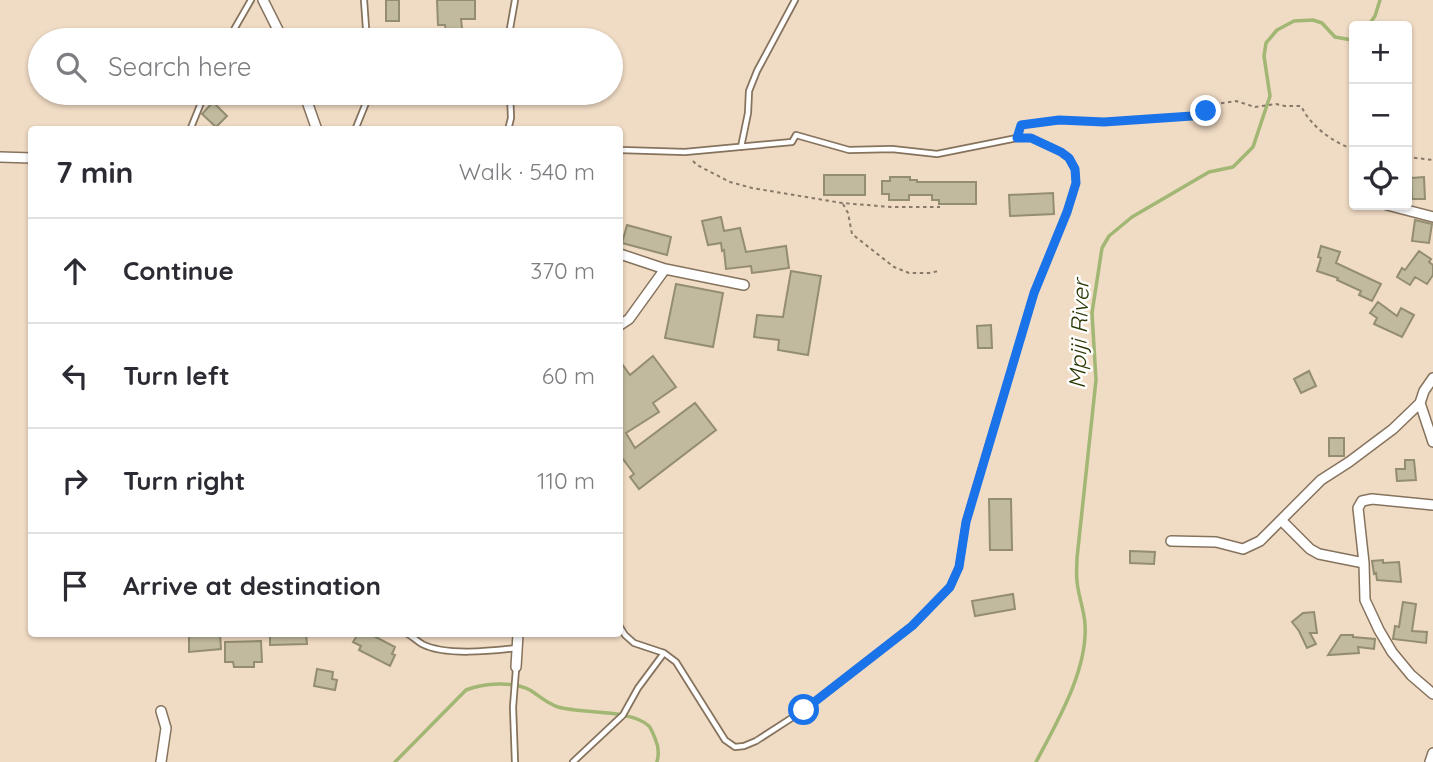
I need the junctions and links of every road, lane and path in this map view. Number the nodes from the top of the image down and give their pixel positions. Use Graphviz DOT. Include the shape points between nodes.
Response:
graph roads {
  1 [pos="251,0"];
  2 [pos="263,0"];
  3 [pos="364,0"];
  4 [pos="515,0"];
  5 [pos="795,0"];
  6 [pos="235,28"];
  7 [pos="277,28"];
  8 [pos="366,28"];
  9 [pos="510,28"];
  10 [pos="200,105"];
  11 [pos="308,105"];
  12 [pos="365,105"];
  13 [pos="510,105"];
  14 [pos="192,126"];
  15 [pos="316,126"];
  16 [pos="357,126"];
  17 [pos="509,126"];
  18 [pos="1017,138"];
  19 [pos="741,147"];
  20 [pos="1349,148"];
  21 [pos="623,150"];
  22 [pos="685,152"];
  23 [pos="0,157"];
  24 [pos="28,158"];
  25 [pos="1412,158"];
  26 [pos="1433,160"];
  27 [pos="842,203"];
  28 [pos="940,207"];
  29 [pos="1408,210"];
  30 [pos="1433,216"];
  31 [pos="623,255"];
  32 [pos="664,269"];
  33 [pos="939,271"];
  34 [pos="744,285"];
  35 [pos="623,323"];
  36 [pos="1433,379"];
  37 [pos="1420,403"];
  38 [pos="1433,442"];
  39 [pos="1433,505"];
  40 [pos="1281,520"];
  41 [pos="1171,541"];
  42 [pos="1364,563"];
  43 [pos="623,632"];
  44 [pos="412,637"];
  45 [pos="518,637"];
  46 [pos="518,648"];
  47 [pos="664,653"];
  48 [pos="516,667"];
  49 [pos="1433,694"];
  50 [pos="161,711"];
  51 [pos="1433,753"];
  52 [pos="161,762"];
  53 [pos="514,762"];
  54 [pos="573,762"];
  55 [pos="1430,762"];
  1 -- 6 [label="lane"];
  2 -- 7 [label="street"];
  3 -- 8 [label="lane"];
  4 -- 9 [label="lane"];
  5 -- 19 [label="lane" via="749,90"];
  10 -- 14 [label="lane"];
  11 -- 15 [label="street"];
  12 -- 16 [label="lane"];
  13 -- 17 [label="lane"];
  18 -- 19 [label="lane" via="937,154 849,150 796,135 792,142"];
  18 -- 20 [label="path" via="1021,125 1192,116 1215,104 1236,101 1255,107 1301,106 1334,142"];
  18 -- 47 [label="lane" via="1031,138 1069,158 1076,183 1034,293 950,587 912,626 851,674 804,710 744,746 735,747 724,740 676,662"];
  19 -- 22 [label="lane"];
  21 -- 22 [label="lane"];
  22 -- 27 [label="path" via="698,165 730,182"];
  23 -- 24 [label="street"];
  25 -- 26 [label="path"];
  27 -- 28 [label="path"];
  27 -- 33 [label="path" via="852,234 894,267 909,273"];
  29 -- 30 [label="street"];
  31 -- 32 [label="street"];
  32 -- 34 [label="street"];
  32 -- 35 [label="street"];
  36 -- 37 [label="street"];
  37 -- 38 [label="street"];
  37 -- 40 [label="street" via="1393,429 1321,480"];
  39 -- 42 [label="street" via="1362,501 1358,508"];
  40 -- 41 [label="street" via="1260,541 1243,549 1216,542"];
  40 -- 42 [label="street" via="1319,554"];
  42 -- 49 [label="street" via="1365,600 1379,631 1411,676"];
  43 -- 47 [label="lane" via="634,643"];
  44 -- 46 [label="lane" via="429,647 461,651"];
  45 -- 46 [label="street"];
  46 -- 48 [label="street"];
  47 -- 54 [label="lane" via="623,715"];
  48 -- 53 [label="lane"];
  50 -- 52 [label="street" via="166,728"];
  51 -- 55 [label="street"];
}
